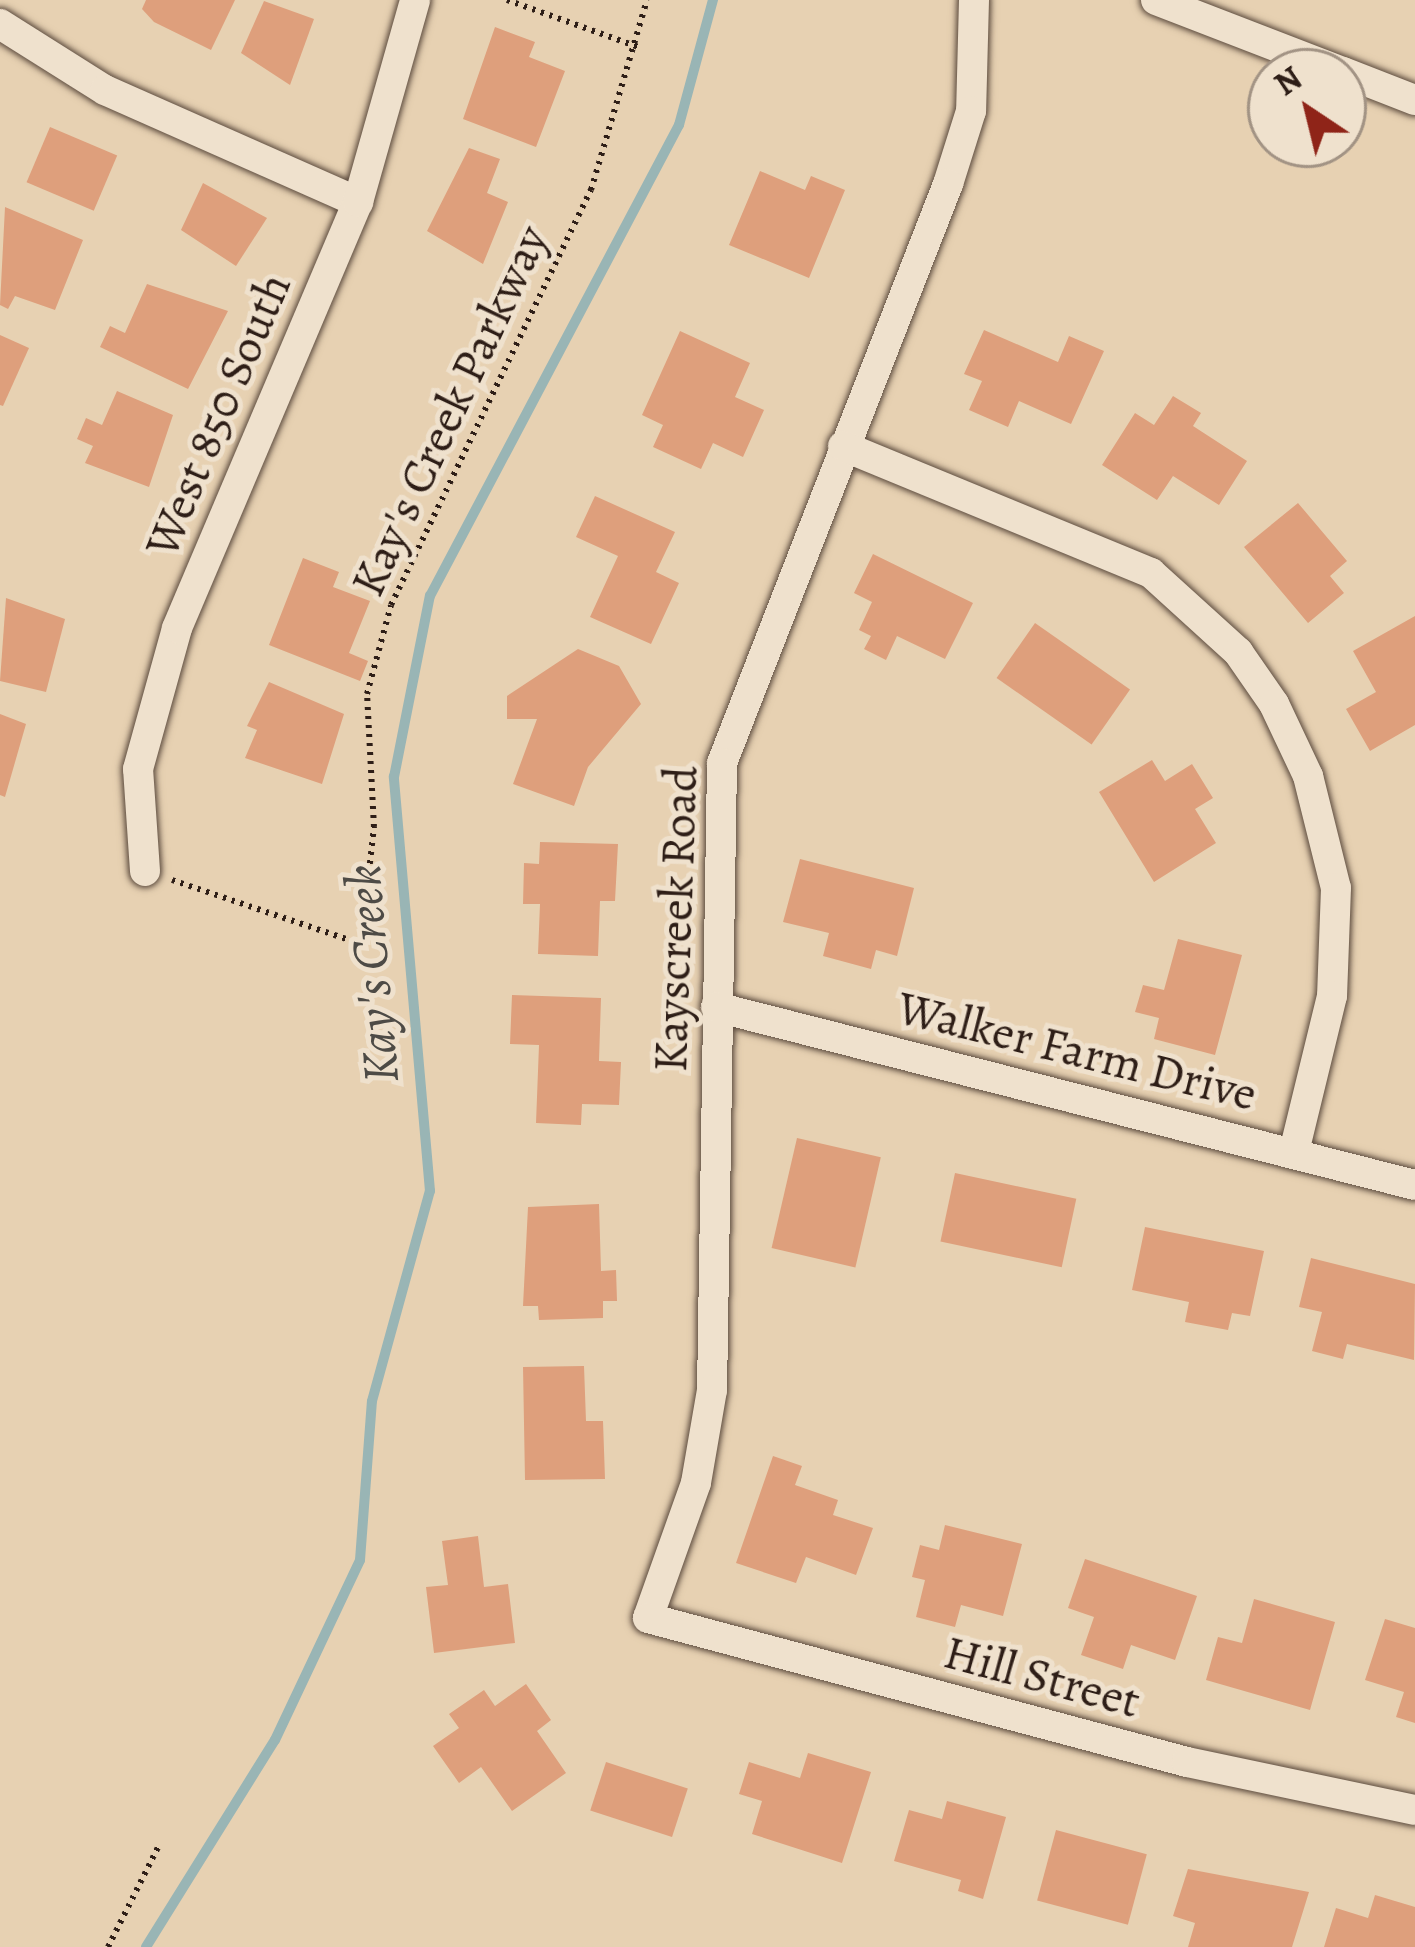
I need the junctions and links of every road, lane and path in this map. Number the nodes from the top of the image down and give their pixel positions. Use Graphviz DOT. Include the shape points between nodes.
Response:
graph roads {
  1 [pos="415,0"];
  2 [pos="507,0"];
  3 [pos="647,0"];
  4 [pos="974,0"];
  5 [pos="1156,0"];
  6 [pos="4,33"];
  7 [pos="638,47"];
  8 [pos="1281,48"];
  9 [pos="1367,81"];
  10 [pos="1415,100"];
  11 [pos="358,202"];
  12 [pos="843,446"];
  13 [pos="146,871"];
  14 [pos="716,1007"];
  15 [pos="1294,1152"];
  16 [pos="1415,1185"];
  17 [pos="648,1618"];
  18 [pos="1415,1810"];
  19 [pos="159,1845"];
  20 [pos="108,1947"];
  1 -- 11 [label="street, West 850 South"];
  2 -- 7 [label="path"];
  3 -- 7 [label="path, Kay's Creek Parkway"];
  4 -- 12 [label="street, Kayscreek Road" via="971,111"];
  5 -- 8 [label="street"];
  6 -- 11 [label="street" via="105,90"];
  7 -- 13 [label="path, Kay's Creek Parkway" via="592,190 391,605 368,694 374,827 361,944"];
  9 -- 10 [label="street"];
  11 -- 13 [label="street, West 850 South" via="178,628 138,769"];
  12 -- 14 [label="street, Kayscreek Road" via="722,763"];
  12 -- 15 [label="street" via="1151,573 1238,652 1274,704 1308,776 1336,888 1332,996"];
  14 -- 15 [label="street, Walker Farm Drive"];
  14 -- 17 [label="street, Kayscreek Road" via="712,1390 696,1483"];
  15 -- 16 [label="street, Walker Farm Drive"];
  17 -- 18 [label="street, Hill Street" via="1187,1762"];
  19 -- 20 [label="path"];
}
